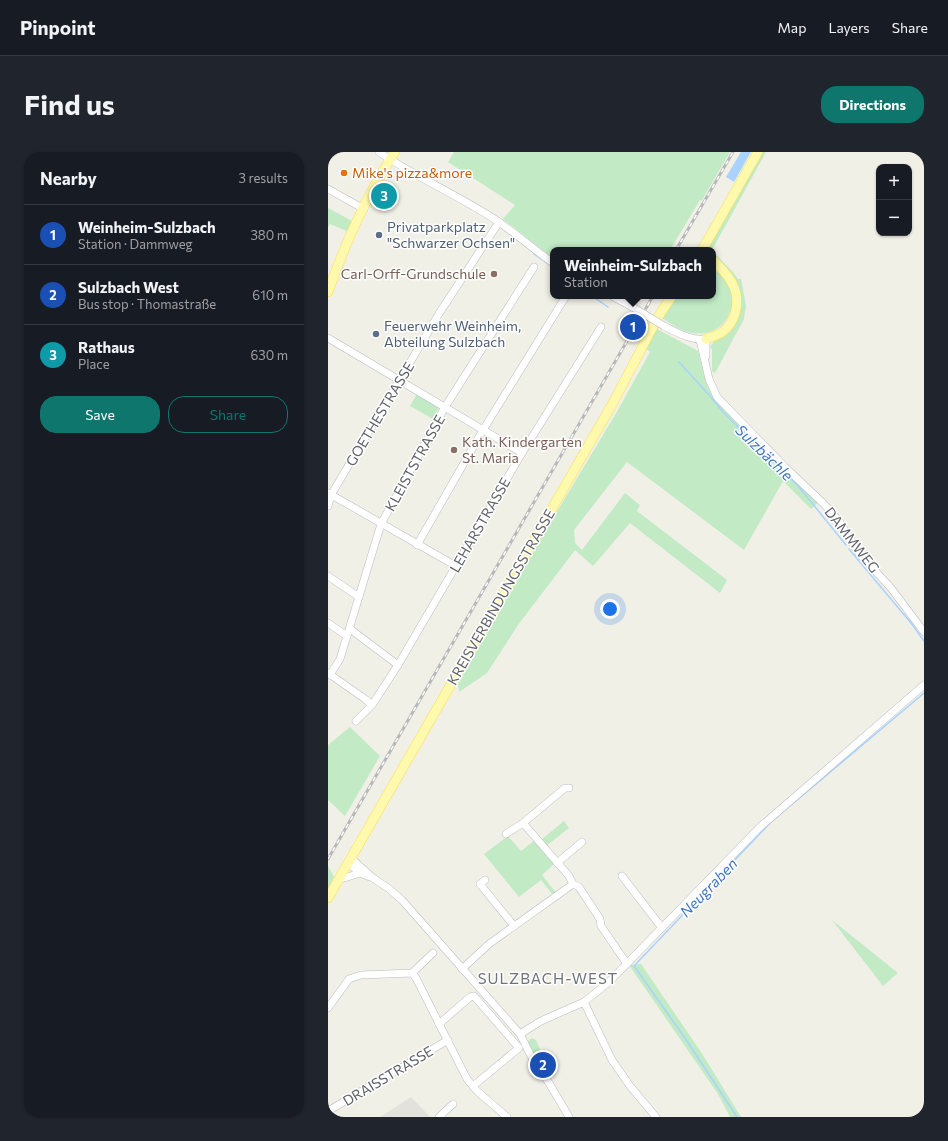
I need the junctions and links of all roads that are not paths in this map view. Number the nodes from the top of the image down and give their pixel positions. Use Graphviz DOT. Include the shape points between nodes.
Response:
graph roads {
  1 [pos="379,152"];
  2 [pos="758,152"];
  3 [pos="393,156"];
  4 [pos="328,189"];
  5 [pos="364,209"];
  6 [pos="499,222"];
  7 [pos="704,247"];
  8 [pos="550,261"];
  9 [pos="716,263"];
  10 [pos="534,267"];
  11 [pos="716,268"];
  12 [pos="724,272"];
  13 [pos="328,292"];
  14 [pos="564,299"];
  15 [pos="618,299"];
  16 [pos="670,299"];
  17 [pos="601,327"];
  18 [pos="328,338"];
  19 [pos="703,339"];
  20 [pos="400,380"];
  21 [pos="445,407"];
  22 [pos="483,430"];
  23 [pos="522,453"];
  24 [pos="330,494"];
  25 [pos="328,506"];
  26 [pos="381,524"];
  27 [pos="417,545"];
  28 [pos="456,566"];
  29 [pos="328,576"];
  30 [pos="359,596"];
  31 [pos="328,623"];
  32 [pos="349,632"];
  33 [pos="924,632"];
  34 [pos="398,665"];
  35 [pos="329,674"];
  36 [pos="924,685"];
  37 [pos="372,705"];
  38 [pos="356,721"];
  39 [pos="568,788"];
  40 [pos="523,823"];
  41 [pos="506,834"];
  42 [pos="582,842"];
  43 [pos="349,861"];
  44 [pos="557,863"];
  45 [pos="360,873"];
  46 [pos="622,876"];
  47 [pos="372,878"];
  48 [pos="338,880"];
  49 [pos="484,880"];
  50 [pos="573,884"];
  51 [pos="328,898"];
  52 [pos="514,926"];
  53 [pos="662,928"];
  54 [pos="433,953"];
  55 [pos="627,964"];
  56 [pos="462,969"];
  57 [pos="412,973"];
  58 [pos="584,1002"];
  59 [pos="328,1008"];
  60 [pos="439,1024"];
  61 [pos="520,1034"];
  62 [pos="448,1040"];
  63 [pos="473,1086"];
  64 [pos="453,1104"];
  65 [pos="328,1111"];
  66 [pos="439,1117"];
  67 [pos="507,1117"];
  68 [pos="568,1117"];
  69 [pos="656,1117"];
  1 -- 3 [label="street"];
  2 -- 7 [label="main road"];
  3 -- 5 [label="main road"];
  3 -- 6 [label="street"];
  4 -- 5 [label="street"];
  5 -- 13 [label="main road"];
  6 -- 8 [label="street"];
  6 -- 20 [label="street, GOETHESTRASSE"];
  9 -- 12 [label="main road"];
  10 -- 21 [label="street, KLEISTSTRASSE"];
  11 -- 12 [label="main road"];
  12 -- 19 [label="main road" via="733,284 736,309 727,328"];
  14 -- 22 [label="street"];
  15 -- 19 [label="street, bridge" via="685,336"];
  16 -- 43 [label="main road, KREISVERBINDUNGSSTRASSE" via="658,316 614,401"];
  17 -- 23 [label="street, LEHARSTRASSE"];
  18 -- 20 [label="street"];
  19 -- 33 [label="street, DAMMWEG" via="711,385 722,402 839,520 858,552 891,588"];
  20 -- 21 [label="street"];
  20 -- 24 [label="street, GOETHESTRASSE"];
  21 -- 22 [label="street"];
  21 -- 26 [label="street, KLEISTSTRASSE"];
  22 -- 23 [label="street"];
  22 -- 27 [label="street"];
  23 -- 28 [label="street, LEHARSTRASSE"];
  24 -- 25 [label="street, GOETHESTRASSE"];
  24 -- 26 [label="street"];
  26 -- 27 [label="street"];
  26 -- 30 [label="street, KLEISTSTRASSE"];
  27 -- 28 [label="street"];
  28 -- 34 [label="street, LEHARSTRASSE"];
  29 -- 30 [label="street"];
  30 -- 32 [label="street, KLEISTSTRASSE"];
  31 -- 32 [label="street"];
  32 -- 34 [label="street"];
  32 -- 35 [label="street, KLEISTSTRASSE" via="340,659"];
  34 -- 37 [label="street, LEHARSTRASSE"];
  35 -- 37 [label="street"];
  36 -- 53 [label="street" via="763,824"];
  37 -- 38 [label="street, LEHARSTRASSE"];
  39 -- 40 [label="street"];
  40 -- 41 [label="street"];
  40 -- 44 [label="street"];
  42 -- 44 [label="street"];
  43 -- 45 [label="street"];
  43 -- 47 [label="street"];
  43 -- 48 [label="main road, KREISVERBINDUNGSSTRASSE"];
  44 -- 50 [label="street"];
  45 -- 47 [label="street"];
  45 -- 48 [label="street"];
  46 -- 53 [label="street"];
  47 -- 56 [label="street" via="402,900"];
  48 -- 51 [label="main road, KREISVERBINDUNGSSTRASSE"];
  49 -- 52 [label="street" via="480,884"];
  50 -- 52 [label="street"];
  50 -- 55 [label="street" via="579,888"];
  52 -- 56 [label="street" via="489,944"];
  53 -- 55 [label="street"];
  54 -- 57 [label="street"];
  55 -- 58 [label="street"];
  56 -- 61 [label="street"];
  57 -- 59 [label="street" via="353,977"];
  57 -- 60 [label="street"];
  58 -- 61 [label="street" via="541,1021"];
  58 -- 69 [label="street" via="612,1060"];
  60 -- 62 [label="street"];
  60 -- 63 [label="street" via="474,996 519,1048"];
  61 -- 68 [label="street"];
  62 -- 63 [label="street"];
  62 -- 65 [label="street, DRAISSTRASSE"];
  63 -- 67 [label="street"];
  64 -- 66 [label="street"];
}
